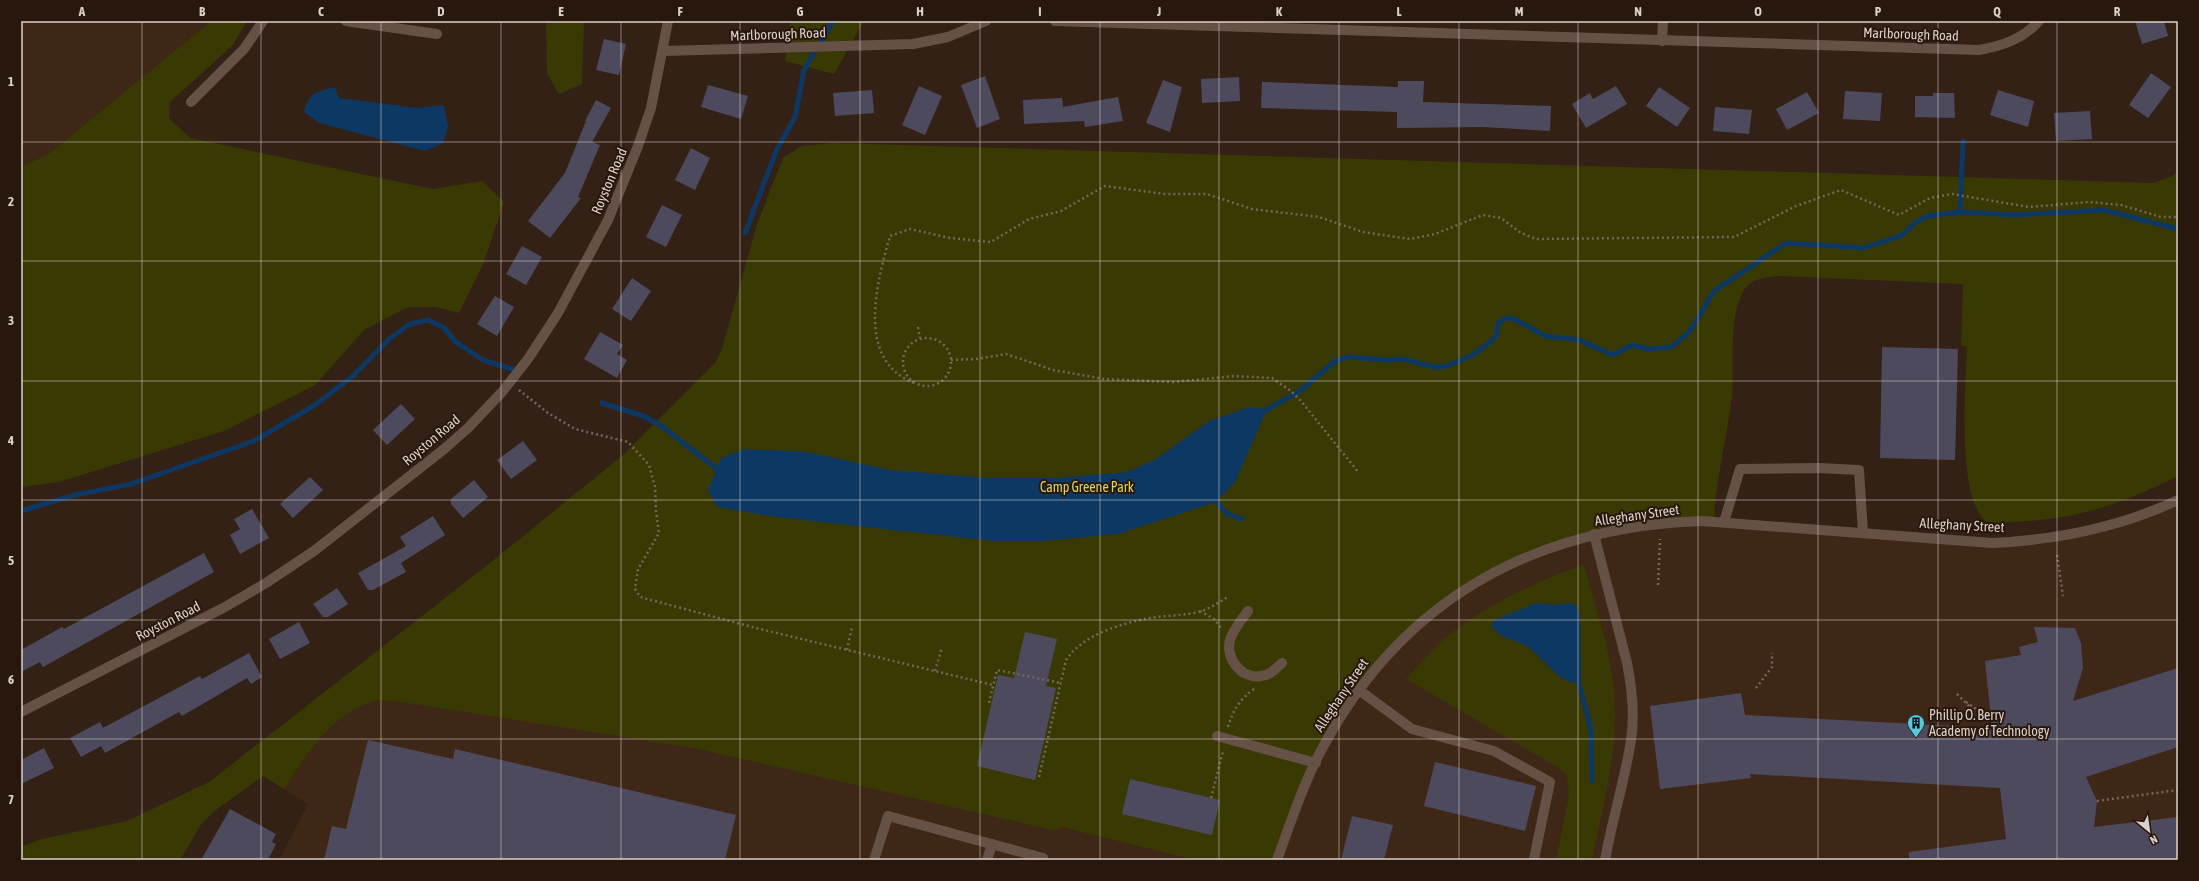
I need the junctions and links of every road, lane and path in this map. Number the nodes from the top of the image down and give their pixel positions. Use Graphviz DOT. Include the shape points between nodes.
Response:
graph roads {
  1 [pos="263,21"];
  2 [pos="346,21"];
  3 [pos="668,21"];
  4 [pos="986,21"];
  5 [pos="1055,21"];
  6 [pos="1663,21"];
  7 [pos="2039,21"];
  8 [pos="360,22"];
  9 [pos="437,34"];
  10 [pos="1662,41"];
  11 [pos="663,51"];
  12 [pos="191,102"];
  13 [pos="2178,217"];
  14 [pos="918,327"];
  15 [pos="920,338"];
  16 [pos="951,360"];
  17 [pos="510,383"];
  18 [pos="914,383"];
  19 [pos="1359,472"];
  20 [pos="2178,500"];
  21 [pos="1724,522"];
  22 [pos="1863,533"];
  23 [pos="1594,534"];
  24 [pos="1660,539"];
  25 [pos="2057,555"];
  26 [pos="1658,585"];
  27 [pos="1229,596"];
  28 [pos="2063,596"];
  29 [pos="1200,611"];
  30 [pos="1248,611"];
  31 [pos="852,627"];
  32 [pos="1223,631"];
  33 [pos="942,648"];
  34 [pos="847,650"];
  35 [pos="1772,653"];
  36 [pos="1282,663"];
  37 [pos="936,671"];
  38 [pos="1061,683"];
  39 [pos="994,684"];
  40 [pos="1756,688"];
  41 [pos="1359,690"];
  42 [pos="1958,694"];
  43 [pos="1966,702"];
  44 [pos="989,703"];
  45 [pos="21,712"];
  46 [pos="1976,722"];
  47 [pos="1985,723"];
  48 [pos="1217,736"];
  49 [pos="1316,763"];
  50 [pos="1039,778"];
  51 [pos="2178,790"];
  52 [pos="2097,801"];
  53 [pos="992,844"];
  54 [pos="1534,859"];
  55 [pos="874,860"];
  56 [pos="987,860"];
  57 [pos="1043,860"];
  58 [pos="1277,860"];
  59 [pos="1605,860"];
  1 -- 12 [label="street" via="244,49"];
  2 -- 8 [label="street"];
  3 -- 11 [label="street, Royston Road"];
  4 -- 11 [label="street, Marlborough Road" via="948,37 912,44"];
  5 -- 10 [label="street, Marlborough Road"];
  6 -- 10 [label="street"];
  7 -- 10 [label="street, Marlborough Road" via="2019,37 2000,46 1979,50"];
  8 -- 9 [label="street"];
  11 -- 17 [label="street, Royston Road" via="651,108 608,220 558,313"];
  13 -- 18 [label="path" via="2162,217 2121,205 2089,202 2029,207 1952,194 1930,198 1899,215 1842,190 1796,206 1734,237 1536,239 1521,233 1501,218 1483,215 1435,234 1410,239 1363,232 1319,217 1252,209 1207,194 1165,194 1105,186 1061,211 1030,219 991,242 950,238 910,229 890,236 878,278 874,326 884,359 900,377"];
  14 -- 15 [label="path"];
  15 -- 16 [label="path" via="936,339 943,343"];
  15 -- 18 [label="path" via="907,347 902,362 904,370"];
  16 -- 18 [label="path" via="949,373 937,384 929,386"];
  16 -- 19 [label="path" via="1006,354 1053,370 1104,379 1173,382 1234,376 1272,378 1301,401"];
  17 -- 34 [label="path" via="575,429 628,442 649,465 655,488 660,533 638,569 635,589 640,597"];
  17 -- 45 [label="street, Royston Road" via="468,428 314,551 225,607"];
  20 -- 22 [label="street, Alleghany Street" via="2112,526 2036,541 1992,543"];
  21 -- 22 [label="street, Alleghany Street"];
  21 -- 22 [label="street" via="1740,469 1859,470"];
  21 -- 23 [label="street, Alleghany Street" via="1660,522"];
  23 -- 41 [label="street, Alleghany Street" via="1535,553 1470,586 1407,634"];
  23 -- 59 [label="street" via="1627,663 1632,706 1631,738"];
  24 -- 26 [label="path"];
  25 -- 28 [label="path"];
  27 -- 29 [label="path"];
  29 -- 32 [label="path" via="1214,619"];
  29 -- 38 [label="path" via="1149,618 1086,640 1073,649 1066,660"];
  30 -- 36 [label="street" via="1230,638 1229,655 1236,666 1246,674 1259,677 1270,674"];
  31 -- 34 [label="path"];
  33 -- 37 [label="path"];
  34 -- 37 [label="path"];
  35 -- 40 [label="path" via="1772,666"];
  37 -- 39 [label="path"];
  38 -- 39 [label="path" via="997,670"];
  38 -- 50 [label="path"];
  39 -- 44 [label="path"];
  41 -- 49 [label="street, Alleghany Street" via="1348,704"];
  41 -- 54 [label="street" via="1412,729 1494,751 1550,782"];
  42 -- 43 [label="path"];
  43 -- 46 [label="path"];
  43 -- 47 [label="path" via="1982,713"];
  48 -- 49 [label="street"];
  49 -- 58 [label="street, Alleghany Street"];
  51 -- 52 [label="path"];
  53 -- 55 [label="street" via="888,816"];
  53 -- 56 [label="street"];
  53 -- 57 [label="street" via="1044,858"];
}
